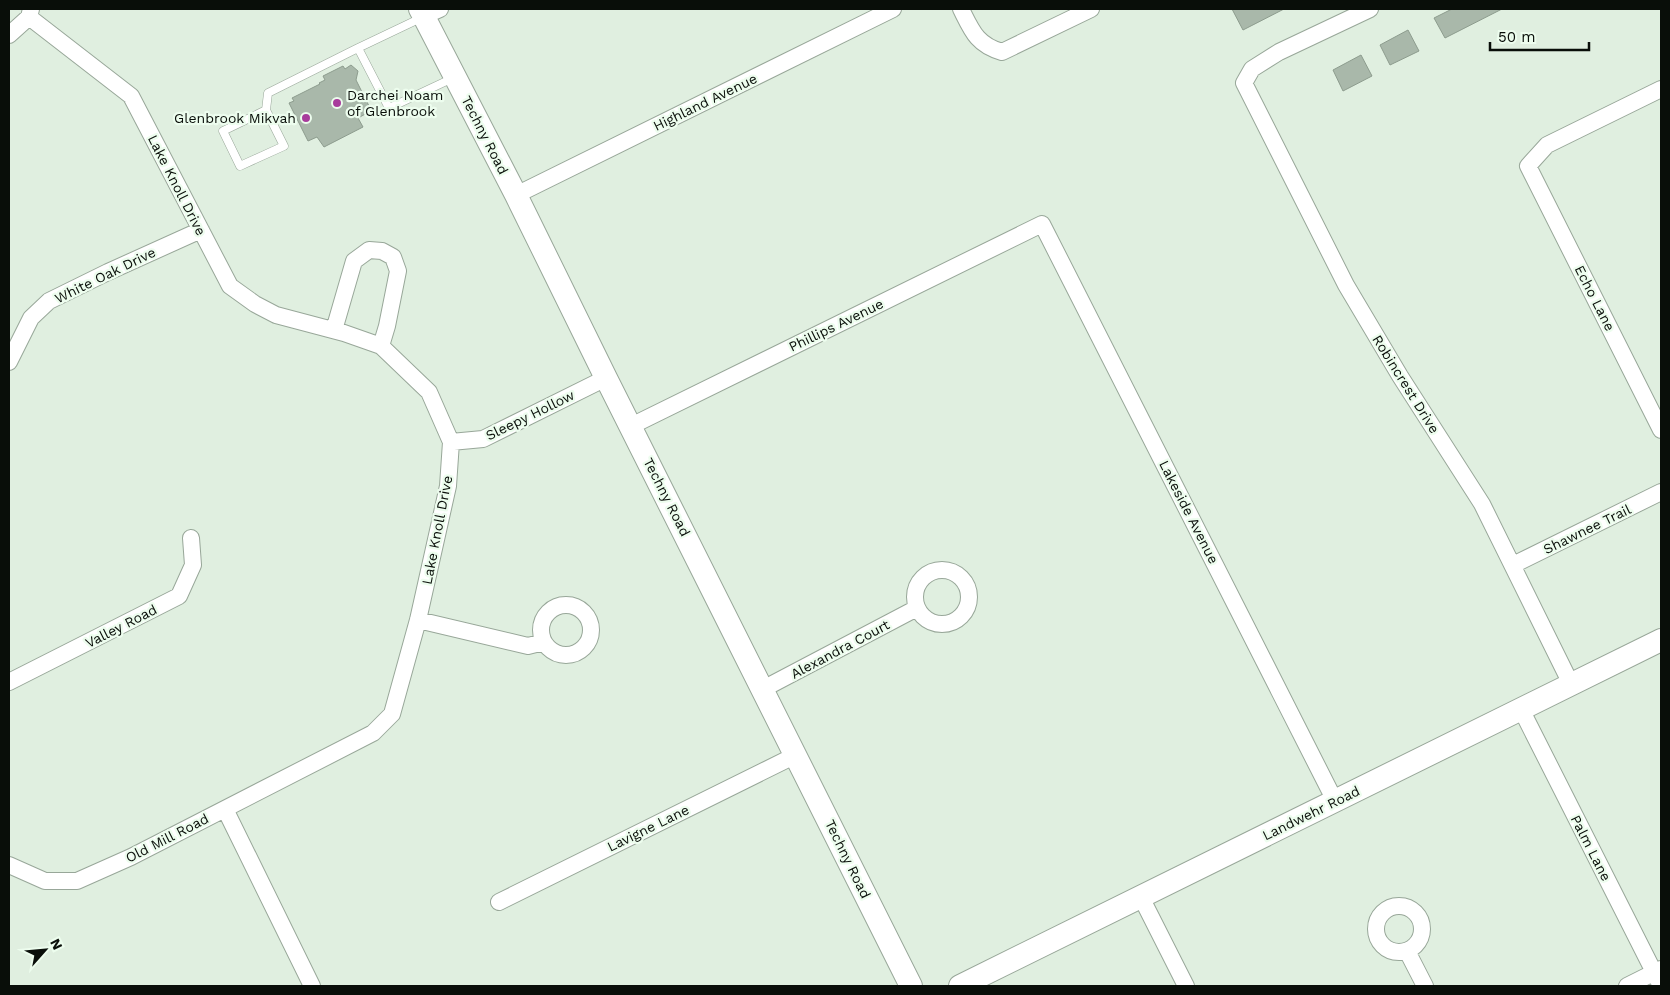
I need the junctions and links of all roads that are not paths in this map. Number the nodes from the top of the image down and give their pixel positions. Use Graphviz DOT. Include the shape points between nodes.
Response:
graph roads {
  1 [pos="893,9"];
  2 [pos="961,9"];
  3 [pos="1091,9"];
  4 [pos="1370,9"];
  5 [pos="428,11"];
  6 [pos="30,13"];
  7 [pos="9,35"];
  8 [pos="358,48"];
  9 [pos="454,77"];
  10 [pos="1661,89"];
  11 [pos="266,110"];
  12 [pos="516,195"];
  13 [pos="1042,224"];
  14 [pos="201,230"];
  15 [pos="334,330"];
  16 [pos="380,346"];
  17 [pos="9,362"];
  18 [pos="606,378"];
  19 [pos="631,426"];
  20 [pos="1661,430"];
  21 [pos="451,442"];
  22 [pos="1661,492"];
  23 [pos="190,538"];
  24 [pos="1513,565"];
  25 [pos="917,608"];
  26 [pos="418,620"];
  27 [pos="1661,640"];
  28 [pos="544,642"];
  29 [pos="9,682"];
  30 [pos="1571,684"];
  31 [pos="763,689"];
  32 [pos="1521,709"];
  33 [pos="796,755"];
  34 [pos="1335,801"];
  35 [pos="225,809"];
  36 [pos="9,865"];
  37 [pos="1141,897"];
  38 [pos="499,902"];
  39 [pos="1407,951"];
  40 [pos="1659,976"];
  41 [pos="312,986"];
  42 [pos="911,986"];
  43 [pos="960,986"];
  44 [pos="1186,986"];
  45 [pos="1425,986"];
  46 [pos="1627,986"];
  1 -- 12 [label="street, Highland Avenue"];
  2 -- 3 [label="street" via="976,38 1002,52"];
  4 -- 24 [label="street, Robincrest Drive" via="1272,56 1252,68 1244,83 1346,284 1482,504"];
  5 -- 8 [label="lane"];
  5 -- 9 [label="main road, Techny Road"];
  6 -- 7 [label="street"];
  6 -- 14 [label="street, Lake Knoll Drive" via="131,96"];
  8 -- 9 [label="lane" via="388,108"];
  8 -- 11 [label="lane" via="268,93"];
  9 -- 12 [label="main road, Techny Road"];
  10 -- 20 [label="street, Echo Lane" via="1547,145 1528,166"];
  11 -- 11 [label="lane" via="223,131 240,166 284,146"];
  12 -- 18 [label="main road, Techny Road"];
  13 -- 19 [label="street, Phillips Avenue"];
  13 -- 34 [label="street, Lakeside Avenue"];
  14 -- 15 [label="street, Lake Knoll Drive" via="230,286 276,315"];
  14 -- 17 [label="street, White Oak Drive" via="49,301 31,318"];
  15 -- 16 [label="street, Lake Knoll Drive"];
  15 -- 16 [label="street" via="354,261 370,250 382,251 393,258 398,272"];
  16 -- 21 [label="street, Lake Knoll Drive" via="429,392"];
  18 -- 19 [label="main road, Techny Road"];
  18 -- 21 [label="street, Sleepy Hollow" via="483,439"];
  19 -- 31 [label="main road, Techny Road"];
  21 -- 26 [label="street, Lake Knoll Drive" via="448,486"];
  22 -- 24 [label="street, Shawnee Trail"];
  23 -- 29 [label="street, Valley Road" via="193,565 179,596"];
  24 -- 30 [label="street, Robincrest Drive"];
  25 -- 31 [label="street, Alexandra Court"];
  26 -- 28 [label="street" via="528,646"];
  26 -- 35 [label="street, Lake Knoll Drive" via="392,714 373,733"];
  27 -- 30 [label="main road, Landwehr Road"];
  30 -- 32 [label="main road, Landwehr Road"];
  31 -- 33 [label="main road, Techny Road"];
  32 -- 34 [label="main road, Landwehr Road"];
  32 -- 40 [label="street, Palm Lane"];
  33 -- 38 [label="street, Lavigne Lane"];
  33 -- 42 [label="main road, Techny Road"];
  34 -- 37 [label="main road, Landwehr Road"];
  35 -- 36 [label="street, Old Mill Road" via="77,881 45,881"];
  35 -- 41 [label="street, Old Mill Road"];
  37 -- 43 [label="main road, Landwehr Road"];
  37 -- 44 [label="street"];
  39 -- 45 [label="street"];
  40 -- 46 [label="street"];
}
